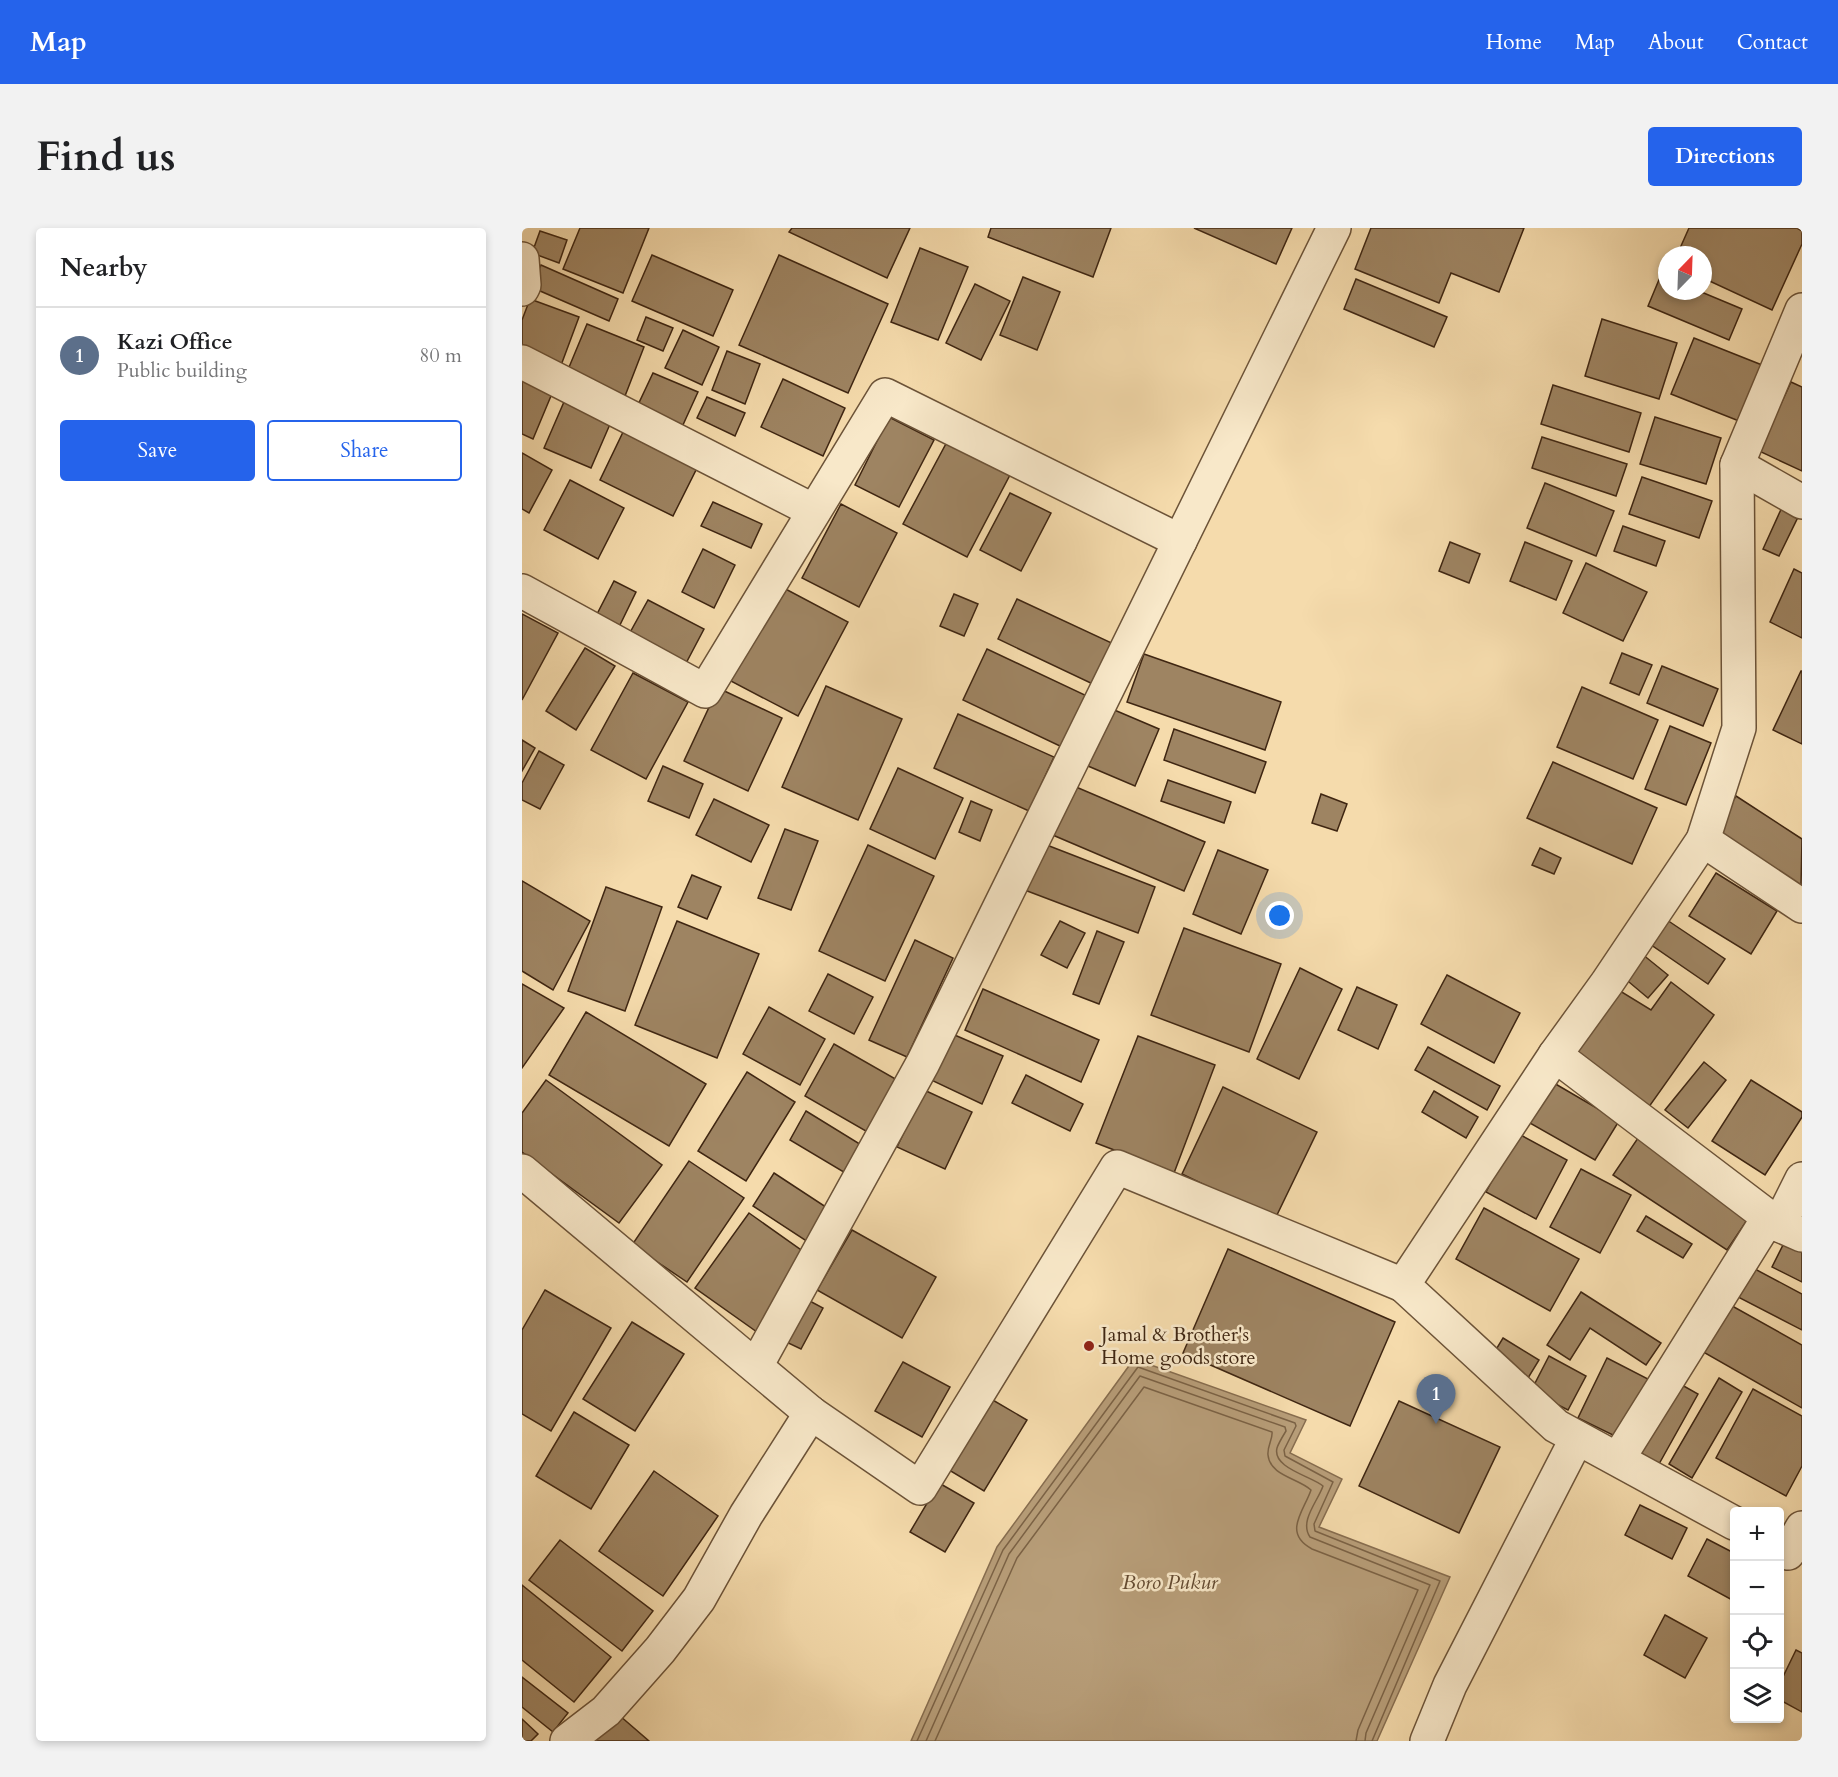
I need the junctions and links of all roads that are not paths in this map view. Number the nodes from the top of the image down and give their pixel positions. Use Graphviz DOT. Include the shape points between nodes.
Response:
graph roads {
  1 [pos="1334,228"];
  2 [pos="522,260"];
  3 [pos="522,289"];
  4 [pos="1802,310"];
  5 [pos="522,362"];
  6 [pos="1737,465"];
  7 [pos="1802,502"];
  8 [pos="814,511"];
  9 [pos="1180,542"];
  10 [pos="522,591"];
  11 [pos="1702,840"];
  12 [pos="1802,906"];
  13 [pos="1555,1055"];
  14 [pos="522,1171"];
  15 [pos="1802,1179"];
  16 [pos="1783,1226"];
  17 [pos="1403,1285"];
  18 [pos="756,1366"];
  19 [pos="811,1413"];
  20 [pos="1577,1438"];
  21 [pos="1618,1459"];
  22 [pos="1730,1521"];
  23 [pos="567,1741"];
  24 [pos="1427,1741"];
  1 -- 9 [label="street"];
  2 -- 3 [label="street"];
  4 -- 6 [label="street"];
  5 -- 8 [label="street"];
  6 -- 7 [label="street"];
  6 -- 11 [label="street" via="1740,728"];
  8 -- 9 [label="street" via="885,395"];
  8 -- 10 [label="street" via="705,691"];
  9 -- 18 [label="street" via="923,1063"];
  11 -- 12 [label="street"];
  11 -- 13 [label="street"];
  13 -- 16 [label="street"];
  13 -- 17 [label="street"];
  14 -- 18 [label="street"];
  15 -- 16 [label="street"];
  16 -- 21 [label="street"];
  17 -- 19 [label="street" via="1117,1167 920,1488"];
  17 -- 20 [label="street" via="1556,1426"];
  18 -- 19 [label="street"];
  19 -- 23 [label="street" via="746,1515 699,1599 606,1711"];
  20 -- 21 [label="street"];
  20 -- 24 [label="street" via="1450,1685"];
  21 -- 22 [label="street"];
}
